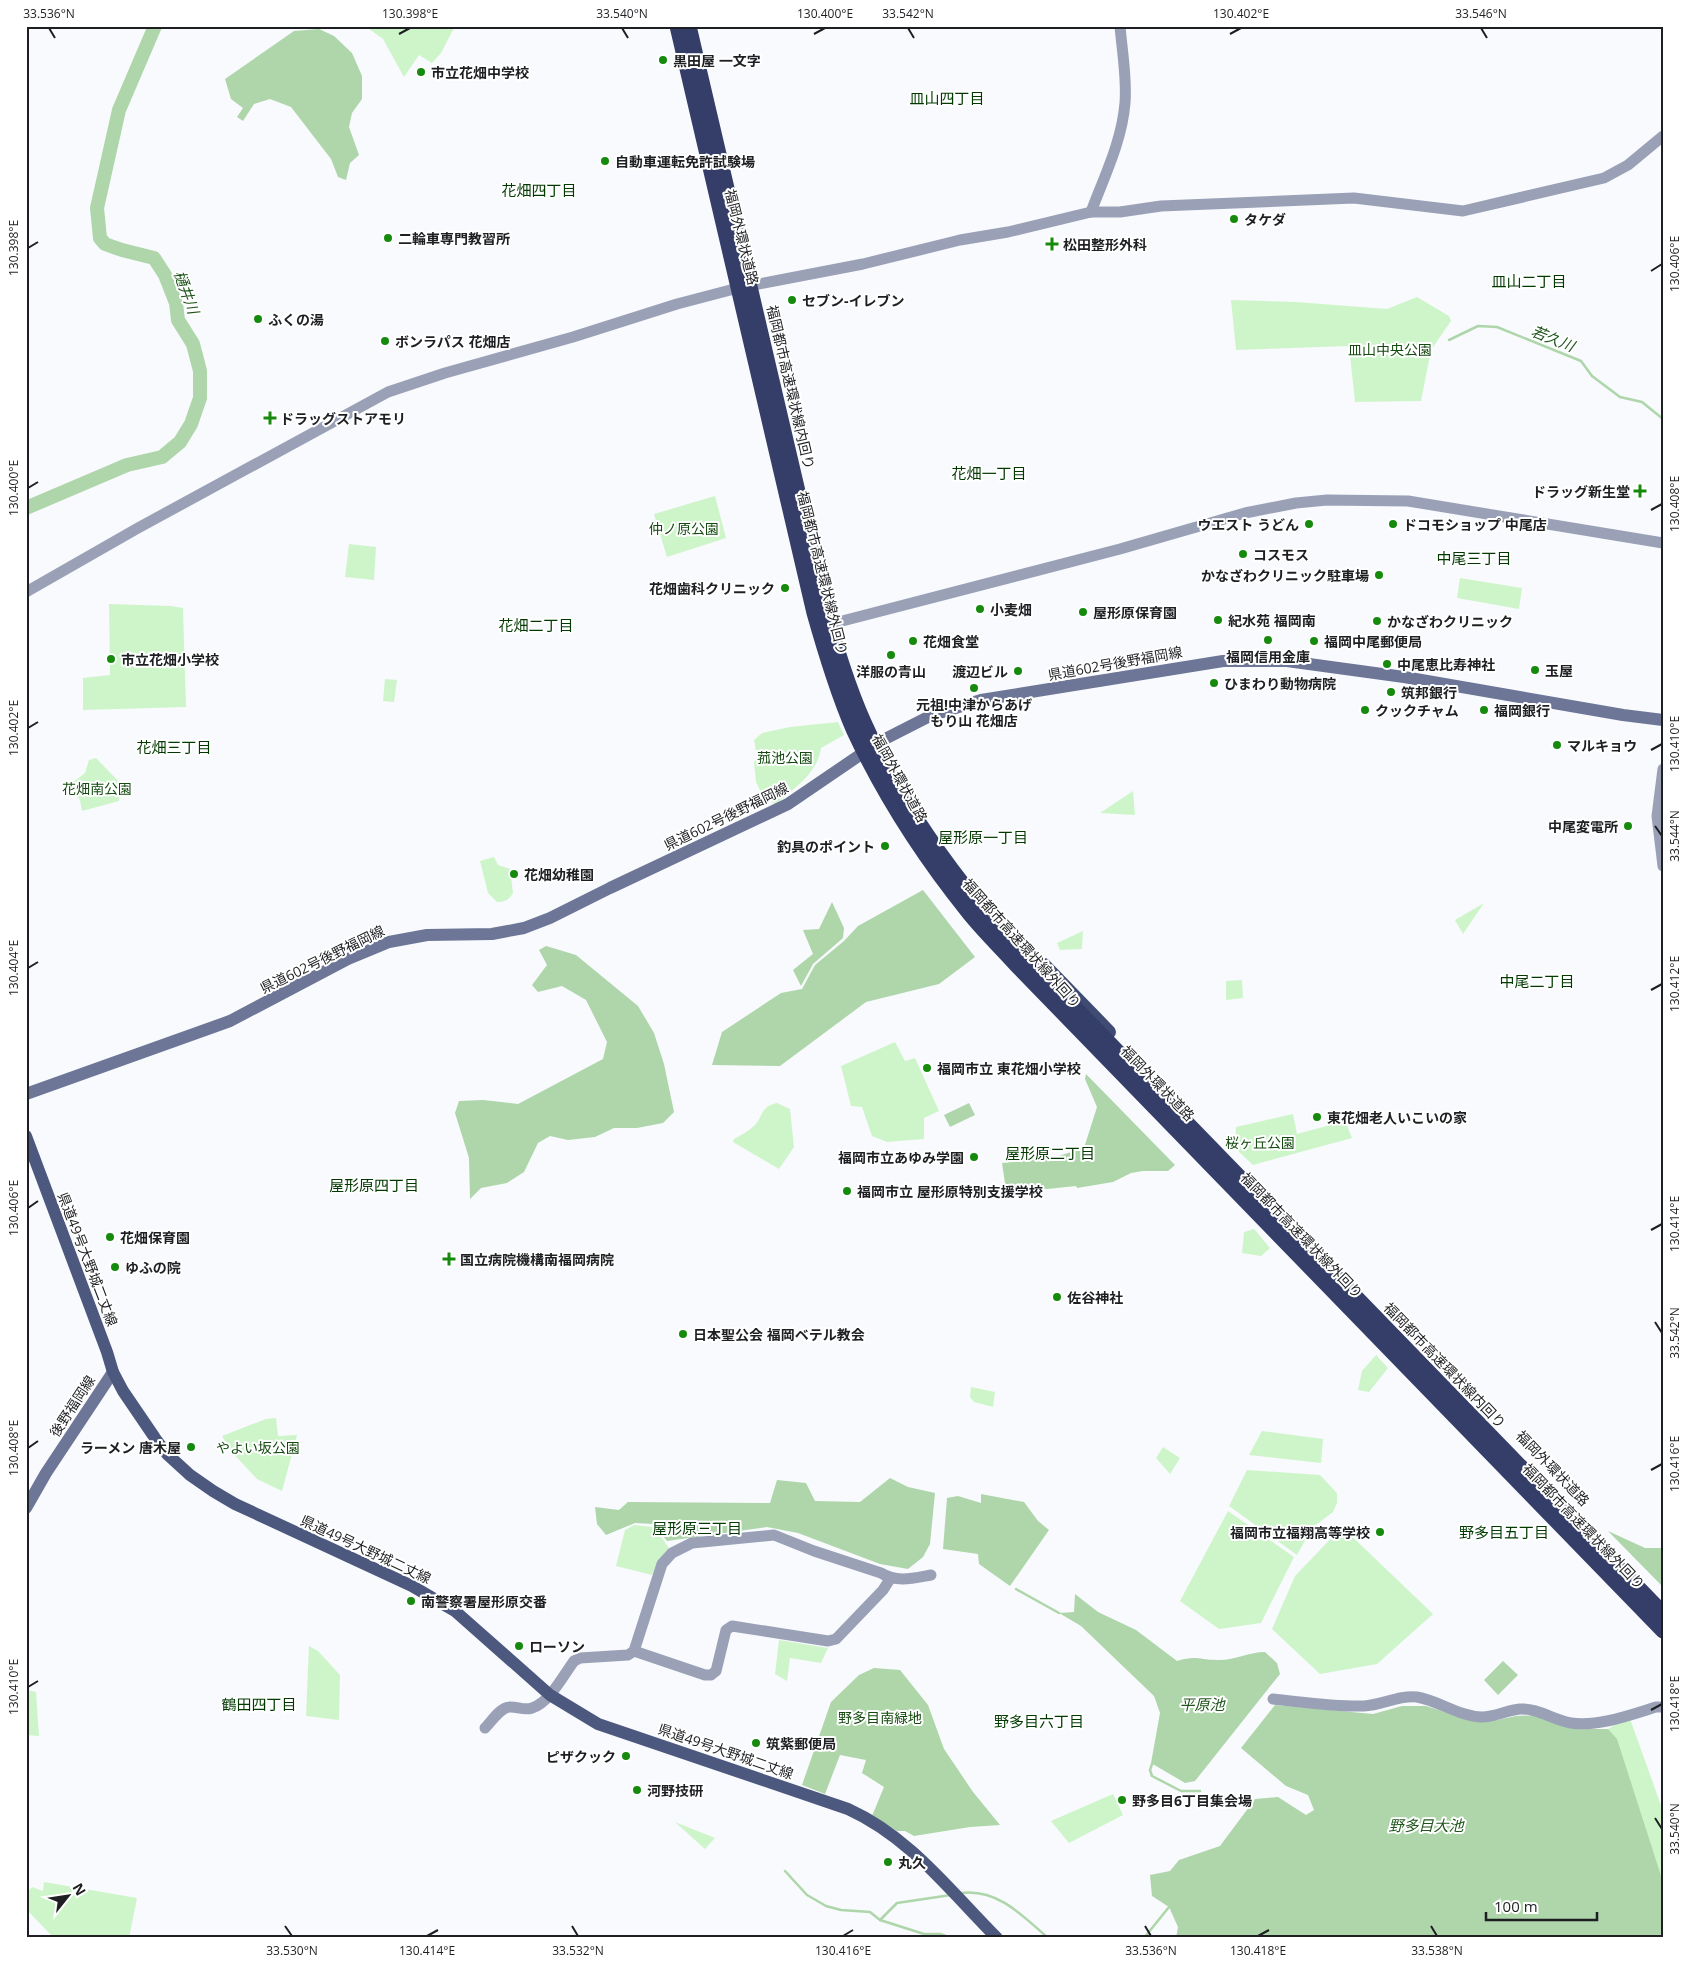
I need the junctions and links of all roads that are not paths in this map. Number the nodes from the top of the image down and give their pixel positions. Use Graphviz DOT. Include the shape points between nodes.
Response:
graph roads {
  1 [pos="677,26"];
  2 [pos="689,26"];
  3 [pos="696,26"];
  4 [pos="1120,26"];
  5 [pos="718,121"];
  6 [pos="700,125"];
  7 [pos="1663,136"];
  8 [pos="1091,212"];
  9 [pos="756,285"];
  10 [pos="738,288"];
  11 [pos="1663,542"];
  12 [pos="26,592"];
  13 [pos="835,623"];
  14 [pos="819,627"];
  15 [pos="1663,720"];
  16 [pos="879,742"];
  17 [pos="865,752"];
  18 [pos="1663,769"];
  19 [pos="1663,866"];
  20 [pos="26,1094"];
  21 [pos="26,1136"];
  22 [pos="113,1372"];
  23 [pos="1475,1436"];
  24 [pos="1554,1501"];
  25 [pos="26,1508"];
  26 [pos="931,1575"];
  27 [pos="890,1578"];
  28 [pos="1663,1602"];
  29 [pos="1663,1606"];
  30 [pos="1663,1613"];
  31 [pos="1663,1631"];
  32 [pos="1663,1643"];
  33 [pos="634,1651"];
  34 [pos="550,1695"];
  35 [pos="1273,1699"];
  36 [pos="1663,1707"];
  37 [pos="485,1728"];
  38 [pos="997,1938"];
  1 -- 6 [label="highway, 福岡外環状道路"];
  1 -- 23 [label="highway, 福岡都市高速環状線外回り, bridge" via="814,613 853,728 890,800 939,874 1017,966"];
  2 -- 24 [label="highway, 福岡都市高速環状線内回り, bridge" via="826,611 858,707 901,793 950,867 1027,958"];
  3 -- 5 [label="highway, 福岡外環状道路"];
  4 -- 8 [label="street" via="1125,104 1118,140"];
  5 -- 6 [label="street"];
  5 -- 9 [label="highway, 福岡外環状道路"];
  6 -- 10 [label="highway, 福岡外環状道路"];
  7 -- 8 [label="street" via="1628,165 1604,178 1462,211 1354,198"];
  8 -- 9 [label="street"];
  9 -- 10 [label="street"];
  9 -- 13 [label="highway, 福岡外環状道路"];
  10 -- 12 [label="street" via="445,372 388,392"];
  10 -- 14 [label="highway, 福岡外環状道路"];
  11 -- 13 [label="street" via="1408,502 1327,500 1245,514"];
  13 -- 14 [label="street"];
  13 -- 16 [label="highway, 福岡外環状道路"];
  14 -- 17 [label="highway, 福岡外環状道路" via="839,689"];
  15 -- 16 [label="main road, 県道602号後野福岡線" via="1287,661 1223,661 981,700 930,716"];
  16 -- 17 [label="main road, 県道602号後野福岡線"];
  16 -- 29 [label="highway, 福岡外環状道路" via="921,819 996,915"];
  17 -- 20 [label="main road, 県道602号後野福岡線" via="788,804 550,918 524,928 492,934 427,935 389,942 348,959 230,1021"];
  17 -- 31 [label="highway, 福岡外環状道路, bridge" via="914,837 968,908"];
  18 -- 19 [label="street" via="1657,816"];
  21 -- 22 [label="main road, 県道49号大野城二丈線"];
  22 -- 25 [label="main road, 後野福岡線"];
  22 -- 34 [label="main road, 県道49号大野城二丈線" via="154,1438 190,1475 235,1504 412,1586 455,1610"];
  23 -- 31 [label="highway, 福岡都市高速環状線外回り, bridge"];
  23 -- 32 [label="highway, bridge" via="1527,1498"];
  24 -- 28 [label="highway, bridge"];
  24 -- 30 [label="highway, 福岡都市高速環状線内回り, bridge"];
  26 -- 27 [label="street"];
  27 -- 33 [label="street" via="883,1590 836,1639 828,1641 732,1626 726,1630 716,1671 711,1675"];
  27 -- 33 [label="street" via="774,1535 692,1543 672,1553 662,1564"];
  33 -- 34 [label="street" via="628,1655 574,1661"];
  34 -- 37 [label="street" via="531,1709 503,1709"];
  34 -- 38 [label="main road, 県道49号大野城二丈線" via="598,1724 801,1792 876,1823 902,1842"];
  35 -- 36 [label="street" via="1365,1706 1416,1697 1483,1717 1520,1709 1569,1722 1591,1724"];
}
